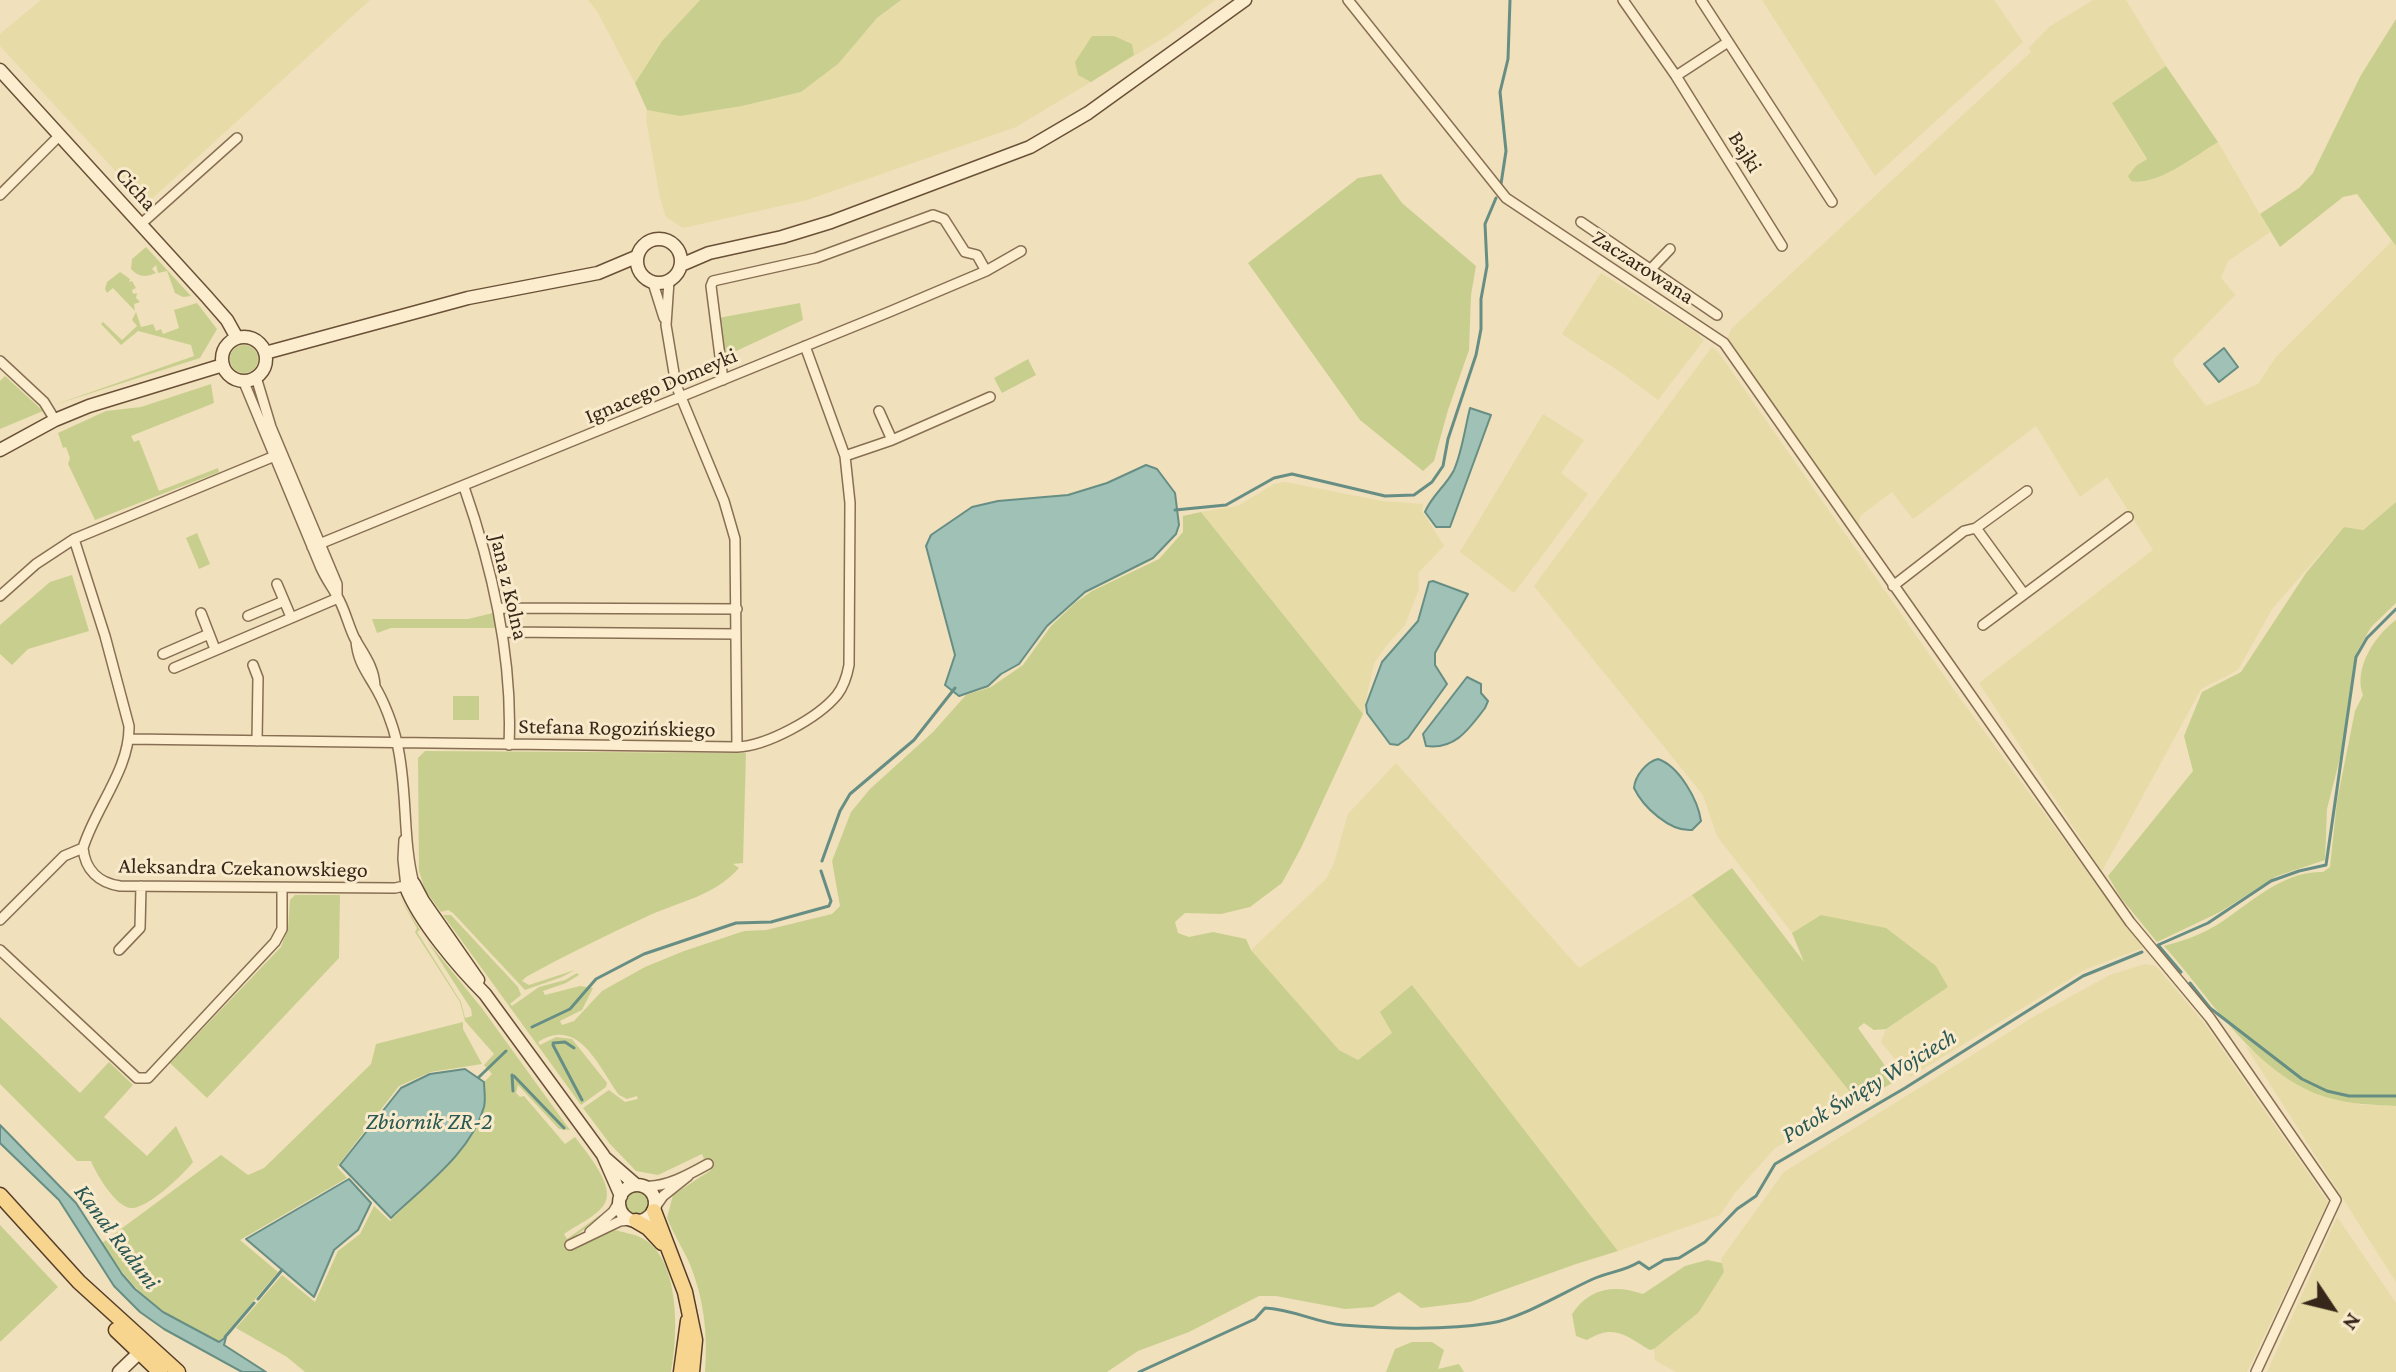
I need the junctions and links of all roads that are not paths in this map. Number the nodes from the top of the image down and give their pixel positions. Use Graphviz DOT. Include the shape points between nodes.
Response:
graph roads {
  1 [pos="1245,0"];
  2 [pos="1348,0"];
  3 [pos="1623,0"];
  4 [pos="1701,0"];
  5 [pos="1728,42"];
  6 [pos="0,70"];
  7 [pos="1676,76"];
  8 [pos="60,135"];
  9 [pos="237,138"];
  10 [pos="0,195"];
  11 [pos="1832,202"];
  12 [pos="1581,222"];
  13 [pos="141,224"];
  14 [pos="1782,246"];
  15 [pos="1670,249"];
  16 [pos="1021,251"];
  17 [pos="636,257"];
  18 [pos="680,258"];
  19 [pos="1650,270"];
  20 [pos="986,271"];
  21 [pos="598,273"];
  22 [pos="641,274"];
  23 [pos="669,281"];
  24 [pos="653,283"];
  25 [pos="1717,315"];
  26 [pos="666,325"];
  27 [pos="237,338"];
  28 [pos="805,346"];
  29 [pos="265,353"];
  30 [pos="0,361"];
  31 [pos="223,365"];
  32 [pos="249,379"];
  33 [pos="723,380"];
  34 [pos="990,397"];
  35 [pos="681,398"];
  36 [pos="879,411"];
  37 [pos="55,420"];
  38 [pos="892,440"];
  39 [pos="0,450"];
  40 [pos="278,454"];
  41 [pos="845,456"];
  42 [pos="464,487"];
  43 [pos="2027,491"];
  44 [pos="2128,517"];
  45 [pos="1976,528"];
  46 [pos="74,539"];
  47 [pos="316,545"];
  48 [pos="277,584"];
  49 [pos="1893,586"];
  50 [pos="2024,594"];
  51 [pos="0,596"];
  52 [pos="337,596"];
  53 [pos="284,601"];
  54 [pos="499,608"];
  55 [pos="737,609"];
  56 [pos="201,613"];
  57 [pos="248,616"];
  58 [pos="291,617"];
  59 [pos="1983,625"];
  60 [pos="504,632"];
  61 [pos="209,634"];
  62 [pos="736,634"];
  63 [pos="215,649"];
  64 [pos="163,654"];
  65 [pos="253,665"];
  66 [pos="174,668"];
  67 [pos="129,739"];
  68 [pos="257,741"];
  69 [pos="397,743"];
  70 [pos="509,745"];
  71 [pos="737,747"];
  72 [pos="83,848"];
  73 [pos="410,885"];
  74 [pos="141,886"];
  75 [pos="282,888"];
  76 [pos="0,920"];
  77 [pos="0,950"];
  78 [pos="119,950"];
  79 [pos="603,1155"];
  80 [pos="708,1164"];
  81 [pos="689,1174"];
  82 [pos="640,1186"];
  83 [pos="0,1195"];
  84 [pos="620,1199"];
  85 [pos="655,1208"];
  86 [pos="633,1221"];
  87 [pos="587,1234"];
  88 [pos="570,1245"];
  89 [pos="668,1248"];
  90 [pos="689,1317"];
  91 [pos="144,1349"];
  92 [pos="157,1369"];
  93 [pos="133,1370"];
  94 [pos="119,1372"];
  95 [pos="178,1372"];
  96 [pos="681,1372"];
  97 [pos="692,1372"];
  98 [pos="2256,1372"];
  1 -- 18 [label="main road" via="1088,113 1030,147 831,222"];
  2 -- 49 [label="street, Zaczarowana" via="1506,198 1720,338"];
  3 -- 7 [label="street, Bajki"];
  4 -- 5 [label="street, Bajki"];
  5 -- 7 [label="street"];
  5 -- 11 [label="street, Bajki"];
  6 -- 8 [label="main road, Cicha"];
  7 -- 14 [label="street, Bajki"];
  8 -- 10 [label="street"];
  8 -- 13 [label="main road, Cicha"];
  9 -- 13 [label="street"];
  12 -- 19 [label="street"];
  13 -- 27 [label="main road, Cicha"];
  15 -- 19 [label="street"];
  16 -- 20 [label="street, Ignacego Domeyki"];
  17 -- 18 [label="main road" via="641,247 657,238 670,241"];
  17 -- 21 [label="main road"];
  17 -- 22 [label="main road"];
  18 -- 23 [label="main road"];
  19 -- 25 [label="street"];
  20 -- 28 [label="street, Ignacego Domeyki"];
  20 -- 33 [label="street" via="980,258 965,252 937,215 816,258 713,281"];
  21 -- 22 [label="main road"];
  21 -- 29 [label="main road" via="468,298"];
  22 -- 24 [label="main road"];
  23 -- 24 [label="main road"];
  23 -- 26 [label="street, Stefana Rogozińskiego"];
  24 -- 26 [label="street, Stefana Rogozińskiego"];
  26 -- 35 [label="street, Stefana Rogozińskiego"];
  27 -- 29 [label="main road" via="258,341"];
  27 -- 31 [label="main road" via="227,346"];
  28 -- 33 [label="street, Ignacego Domeyki"];
  28 -- 41 [label="street"];
  29 -- 32 [label="main road" via="264,367"];
  30 -- 37 [label="street" via="44,402"];
  31 -- 32 [label="main road" via="231,376"];
  31 -- 37 [label="main road"];
  32 -- 40 [label="street"];
  33 -- 35 [label="street, Ignacego Domeyki"];
  34 -- 38 [label="street"];
  35 -- 42 [label="street, Ignacego Domeyki"];
  35 -- 55 [label="street, Stefana Rogozińskiego" via="733,530"];
  36 -- 38 [label="street"];
  37 -- 39 [label="main road"];
  38 -- 41 [label="street"];
  40 -- 46 [label="street"];
  40 -- 47 [label="street"];
  41 -- 71 [label="street" via="850,645 845,681 816,713 766,742"];
  42 -- 47 [label="street, Ignacego Domeyki"];
  42 -- 54 [label="street, Jana z Kolna"];
  43 -- 45 [label="street"];
  44 -- 50 [label="street"];
  45 -- 49 [label="street" via="1964,531"];
  45 -- 50 [label="street"];
  46 -- 51 [label="street"];
  46 -- 67 [label="street" via="118,680"];
  47 -- 52 [label="street" via="337,584"];
  48 -- 53 [label="street"];
  49 -- 98 [label="street, Zaczarowana" via="2130,922 2210,1018 2336,1200"];
  50 -- 59 [label="street"];
  52 -- 58 [label="street"];
  52 -- 69 [label="street" via="374,674"];
  53 -- 57 [label="street"];
  53 -- 58 [label="street"];
  54 -- 55 [label="street"];
  54 -- 60 [label="street, Jana z Kolna"];
  55 -- 62 [label="street, Stefana Rogozińskiego"];
  56 -- 61 [label="street"];
  58 -- 63 [label="street"];
  60 -- 62 [label="street"];
  60 -- 70 [label="street, Jana z Kolna"];
  61 -- 63 [label="street"];
  61 -- 64 [label="street"];
  62 -- 71 [label="street, Stefana Rogozińskiego"];
  63 -- 66 [label="street"];
  65 -- 68 [label="street" via="258,678"];
  67 -- 68 [label="street, Stefana Rogozińskiego"];
  67 -- 72 [label="street"];
  68 -- 69 [label="street, Stefana Rogozińskiego"];
  69 -- 70 [label="street, Stefana Rogozińskiego"];
  69 -- 73 [label="street"];
  70 -- 71 [label="street, Stefana Rogozińskiego"];
  72 -- 74 [label="street, Aleksandra Czekanowskiego" via="88,866 100,880"];
  72 -- 76 [label="street" via="64,856"];
  73 -- 75 [label="street, Aleksandra Czekanowskiego"];
  73 -- 79 [label="main road"];
  74 -- 75 [label="street, Aleksandra Czekanowskiego"];
  74 -- 78 [label="street" via="140,928"];
  75 -- 77 [label="street" via="282,929 275,942 148,1078 137,1078"];
  79 -- 82 [label="main road"];
  79 -- 84 [label="main road"];
  80 -- 81 [label="street"];
  81 -- 82 [label="street"];
  81 -- 85 [label="street"];
  82 -- 84 [label="main road" via="627,1188"];
  82 -- 85 [label="main road" via="653,1194"];
  83 -- 91 [label="main road" via="106,1320"];
  84 -- 86 [label="main road" via="623,1215"];
  84 -- 87 [label="street"];
  85 -- 86 [label="main road" via="648,1218"];
  85 -- 89 [label="main road"];
  86 -- 87 [label="street"];
  86 -- 89 [label="main road"];
  87 -- 88 [label="street"];
  89 -- 90 [label="main road"];
  90 -- 96 [label="main road"];
  90 -- 97 [label="main road" via="695,1340"];
  91 -- 92 [label="main road"];
  91 -- 93 [label="main road"];
  91 -- 94 [label="main road"];
  91 -- 95 [label="main road"];
  92 -- 93 [label="main road"];
}
